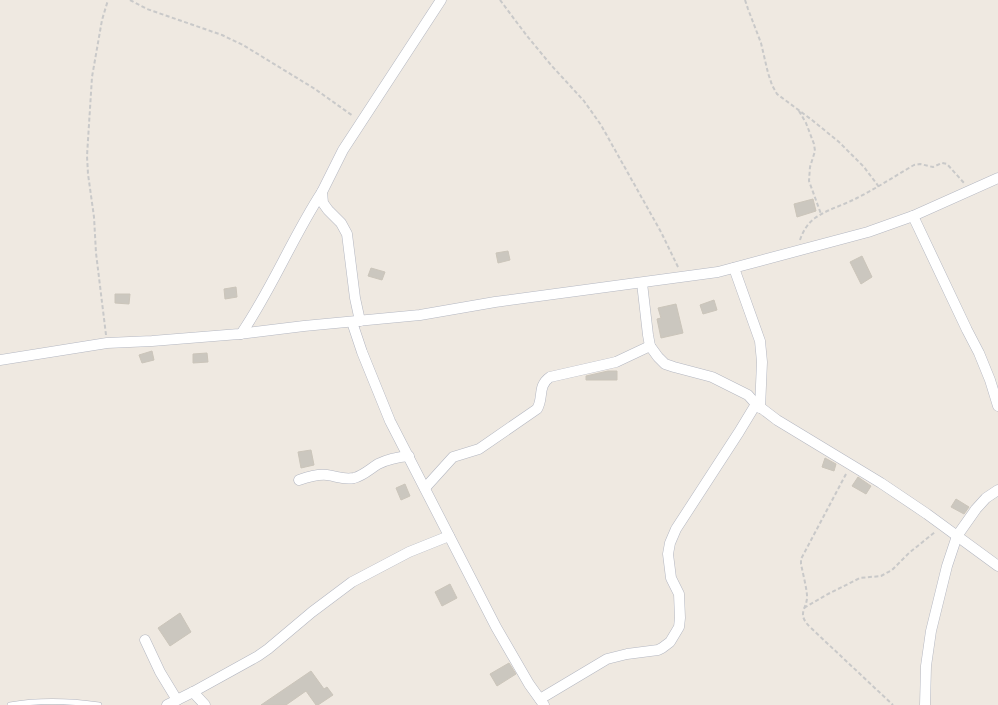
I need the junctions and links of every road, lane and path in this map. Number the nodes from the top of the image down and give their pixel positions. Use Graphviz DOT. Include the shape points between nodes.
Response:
graph roads {
  1 [pos="108,0"];
  2 [pos="130,0"];
  3 [pos="441,0"];
  4 [pos="500,0"];
  5 [pos="745,0"];
  6 [pos="798,109"];
  7 [pos="362,121"];
  8 [pos="998,178"];
  9 [pos="879,186"];
  10 [pos="970,191"];
  11 [pos="322,192"];
  12 [pos="821,214"];
  13 [pos="913,216"];
  14 [pos="797,251"];
  15 [pos="734,268"];
  16 [pos="682,277"];
  17 [pos="642,283"];
  18 [pos="356,322"];
  19 [pos="241,334"];
  20 [pos="107,343"];
  21 [pos="650,346"];
  22 [pos="0,360"];
  23 [pos="758,406"];
  24 [pos="998,406"];
  25 [pos="409,456"];
  26 [pos="850,465"];
  27 [pos="299,480"];
  28 [pos="425,488"];
  29 [pos="998,490"];
  30 [pos="942,525"];
  31 [pos="449,536"];
  32 [pos="957,536"];
  33 [pos="998,566"];
  34 [pos="803,609"];
  35 [pos="145,640"];
  36 [pos="193,692"];
  37 [pos="177,700"];
  38 [pos="542,702"];
  39 [pos="10,705"];
  40 [pos="99,705"];
  41 [pos="167,705"];
  42 [pos="205,705"];
  43 [pos="893,705"];
  44 [pos="925,705"];
  1 -- 20 [label="path" via="92,77 87,156"];
  2 -- 7 [label="path" via="243,45"];
  3 -- 7 [label="street"];
  4 -- 16 [label="path" via="601,125 661,232"];
  5 -- 6 [label="path" via="762,43 772,85 777,94"];
  6 -- 9 [label="path" via="839,142"];
  6 -- 12 [label="path" via="814,144 809,181"];
  7 -- 11 [label="street"];
  8 -- 10 [label="street"];
  9 -- 10 [label="path" via="914,165 933,167 942,163 948,164"];
  9 -- 12 [label="path"];
  10 -- 13 [label="street"];
  11 -- 18 [label="street" via="323,203 342,223 347,234"];
  11 -- 19 [label="street"];
  12 -- 14 [label="path" via="803,232"];
  13 -- 14 [label="street"];
  13 -- 24 [label="street" via="979,352"];
  14 -- 15 [label="street"];
  15 -- 16 [label="street"];
  15 -- 23 [label="street" via="760,341 762,362"];
  16 -- 17 [label="street"];
  17 -- 18 [label="street"];
  17 -- 21 [label="street"];
  18 -- 19 [label="street"];
  18 -- 25 [label="street" via="362,352 390,421"];
  19 -- 20 [label="street"];
  20 -- 22 [label="street"];
  21 -- 23 [label="street" via="666,364 712,377 748,395"];
  21 -- 28 [label="street" via="616,362 550,377 543,383 537,409 479,449 452,458"];
  23 -- 26 [label="street"];
  23 -- 38 [label="street" via="709,476 670,543 670,572 679,599 679,627 674,636 658,650 607,659"];
  25 -- 27 [label="street" via="388,460 354,478 319,475"];
  25 -- 28 [label="street"];
  26 -- 30 [label="street"];
  26 -- 34 [label="path" via="801,559 807,595"];
  28 -- 31 [label="street"];
  29 -- 32 [label="street" via="981,503"];
  30 -- 32 [label="street"];
  30 -- 34 [label="path" via="892,570 881,576 860,578"];
  31 -- 36 [label="street" via="409,552 352,582 258,656"];
  31 -- 38 [label="street" via="496,627"];
  32 -- 33 [label="street"];
  32 -- 44 [label="street" via="931,631"];
  34 -- 43 [label="path" via="807,624"];
  35 -- 37 [label="street"];
  36 -- 37 [label="street"];
  36 -- 42 [label="street"];
  37 -- 41 [label="street"];
  39 -- 40 [label="lane" via="76,702"];
}
